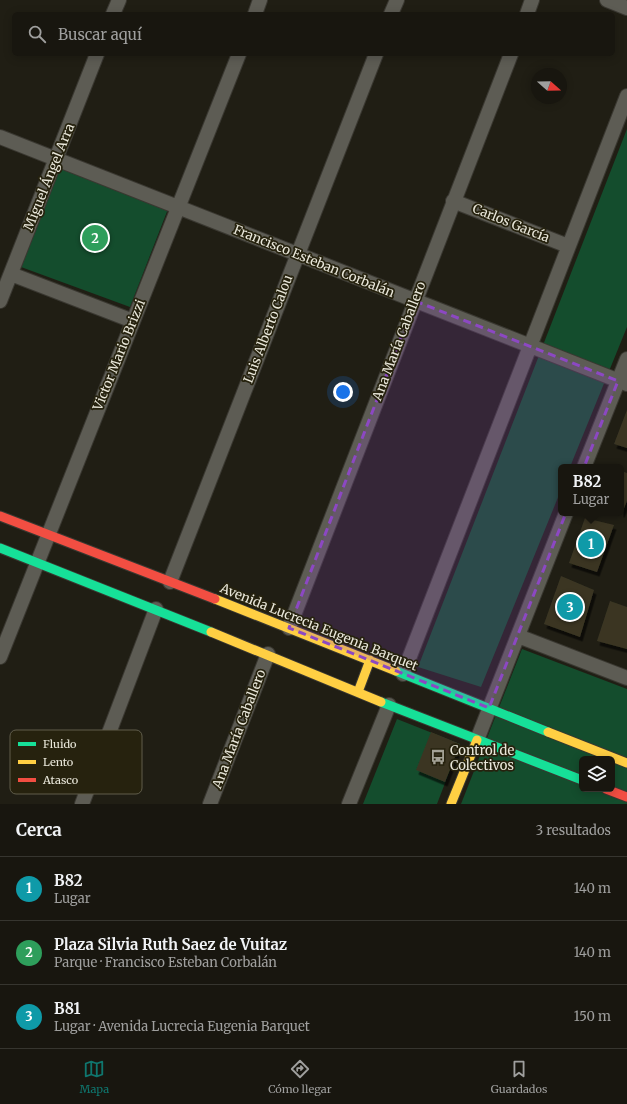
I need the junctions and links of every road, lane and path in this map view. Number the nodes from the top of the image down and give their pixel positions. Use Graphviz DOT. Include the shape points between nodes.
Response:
graph roads {
  1 [pos="119,0"];
  2 [pos="260,0"];
  3 [pos="397,0"];
  4 [pos="532,0"];
  5 [pos="607,0"];
  6 [pos="627,8"];
  7 [pos="114,12"];
  8 [pos="256,12"];
  9 [pos="392,12"];
  10 [pos="528,12"];
  11 [pos="97,56"];
  12 [pos="238,56"];
  13 [pos="375,56"];
  14 [pos="510,56"];
  15 [pos="627,96"];
  16 [pos="0,137"];
  17 [pos="56,159"];
  18 [pos="453,201"];
  19 [pos="178,207"];
  20 [pos="568,246"];
  21 [pos="298,254"];
  22 [pos="11,274"];
  23 [pos="415,300"];
  24 [pos="0,301"];
  25 [pos="133,321"];
  26 [pos="530,346"];
  27 [pos="627,359"];
  28 [pos="622,382"];
  29 [pos="585,464"];
  30 [pos="0,516"];
  31 [pos="565,516"];
  32 [pos="48,535"];
  33 [pos="0,548"];
  34 [pos="37,563"];
  35 [pos="170,582"];
  36 [pos="156,609"];
  37 [pos="289,628"];
  38 [pos="518,636"];
  39 [pos="268,654"];
  40 [pos="0,657"];
  41 [pos="370,660"];
  42 [pos="403,674"];
  43 [pos="627,678"];
  44 [pos="358,692"];
  45 [pos="389,705"];
  46 [pos="489,708"];
  47 [pos="110,730"];
  48 [pos="477,740"];
  49 [pos="627,763"];
  50 [pos="579,779"];
  51 [pos="614,792"];
  52 [pos="86,794"];
  53 [pos="627,797"];
  54 [pos="82,804"];
  55 [pos="210,804"];
  56 [pos="349,804"];
  57 [pos="451,804"];
  1 -- 7 [label="street"];
  2 -- 8 [label="street"];
  3 -- 9 [label="street"];
  4 -- 10 [label="street"];
  5 -- 6 [label="street"];
  11 -- 17 [label="street, Miguel Ángel Arra"];
  12 -- 19 [label="street, Victor Mario Brizzi"];
  13 -- 21 [label="street, Luis Alberto Calou"];
  14 -- 18 [label="street, Ana María Caballero"];
  15 -- 20 [label="street"];
  16 -- 17 [label="street, Francisco Esteban Corbalán"];
  17 -- 19 [label="street, Francisco Esteban Corbalán"];
  17 -- 22 [label="street, Miguel Ángel Arra"];
  18 -- 20 [label="street, Carlos García"];
  18 -- 23 [label="street, Ana María Caballero"];
  19 -- 21 [label="street, Francisco Esteban Corbalán"];
  19 -- 25 [label="street, Victor Mario Brizzi"];
  20 -- 26 [label="street"];
  21 -- 23 [label="street, Francisco Esteban Corbalán"];
  21 -- 35 [label="street, Luis Alberto Calou"];
  22 -- 24 [label="street, Miguel Ángel Arra"];
  22 -- 25 [label="street"];
  23 -- 26 [label="street, Francisco Esteban Corbalán"];
  23 -- 37 [label="street, Ana María Caballero"];
  25 -- 32 [label="street, Victor Mario Brizzi"];
  26 -- 28 [label="street, Francisco Esteban Corbalán"];
  26 -- 42 [label="street"];
  27 -- 28 [label="street"];
  28 -- 29 [label="street"];
  30 -- 32 [label="main road, Avenida Lucrecia Eugenia Barquet"];
  31 -- 38 [label="street"];
  32 -- 34 [label="street, Victor Mario Brizzi"];
  32 -- 35 [label="main road, Avenida Lucrecia Eugenia Barquet"];
  33 -- 34 [label="main road"];
  34 -- 36 [label="main road"];
  34 -- 40 [label="street, Victor Mario Brizzi"];
  35 -- 37 [label="main road, Avenida Lucrecia Eugenia Barquet"];
  36 -- 39 [label="main road"];
  36 -- 47 [label="street"];
  37 -- 41 [label="main road, Avenida Lucrecia Eugenia Barquet"];
  38 -- 43 [label="street"];
  38 -- 46 [label="street"];
  39 -- 44 [label="main road"];
  39 -- 55 [label="street, Ana María Caballero"];
  41 -- 42 [label="main road, Avenida Lucrecia Eugenia Barquet"];
  41 -- 44 [label="main road"];
  42 -- 46 [label="main road, Avenida Lucrecia Eugenia Barquet"];
  44 -- 45 [label="main road"];
  45 -- 48 [label="main road"];
  45 -- 56 [label="street"];
  46 -- 48 [label="street"];
  46 -- 49 [label="main road, Avenida Lucrecia Eugenia Barquet"];
  48 -- 50 [label="main road"];
  48 -- 57 [label="main road"];
  51 -- 53 [label="main road"];
  52 -- 54 [label="street"];
}
